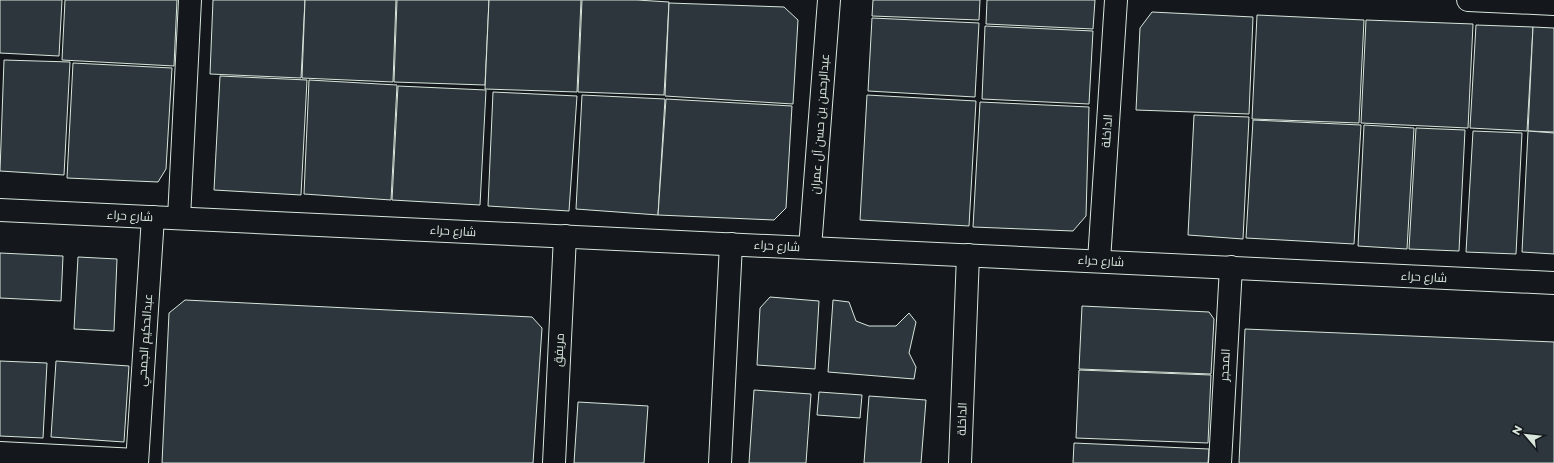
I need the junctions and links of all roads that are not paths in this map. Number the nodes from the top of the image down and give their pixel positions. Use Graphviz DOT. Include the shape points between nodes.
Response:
graph roads {
  1 [pos="190,0"];
  2 [pos="829,0"];
  3 [pos="1116,0"];
  4 [pos="1468,0"];
  5 [pos="1554,4"];
  6 [pos="0,210"];
  7 [pos="153,217"];
  8 [pos="179,218"];
  9 [pos="565,236"];
  10 [pos="731,244"];
  11 [pos="810,248"];
  12 [pos="968,255"];
  13 [pos="1099,261"];
  14 [pos="1231,268"];
  15 [pos="1554,283"];
  16 [pos="0,453"];
  17 [pos="137,461"];
  18 [pos="554,463"];
  19 [pos="720,463"];
  20 [pos="960,463"];
  21 [pos="1220,463"];
  1 -- 8 [label="street"];
  2 -- 11 [label="street, عبدالرحمن بن حسن آل عمران"];
  3 -- 13 [label="street, الداخلة"];
  4 -- 5 [label="street"];
  6 -- 7 [label="street, شارع حراء"];
  7 -- 8 [label="street, شارع حراء"];
  7 -- 17 [label="street, عبدالحكيم الجمحي"];
  8 -- 9 [label="street, شارع حراء"];
  9 -- 10 [label="street, شارع حراء"];
  9 -- 18 [label="street, مريفق"];
  10 -- 11 [label="street, شارع حراء"];
  10 -- 19 [label="street"];
  11 -- 12 [label="street, شارع حراء"];
  12 -- 13 [label="street, شارع حراء"];
  12 -- 20 [label="street, الداخلة"];
  13 -- 14 [label="street, شارع حراء"];
  14 -- 15 [label="street, شارع حراء"];
  14 -- 21 [label="street, المحجر"];
  16 -- 17 [label="street"];
}
